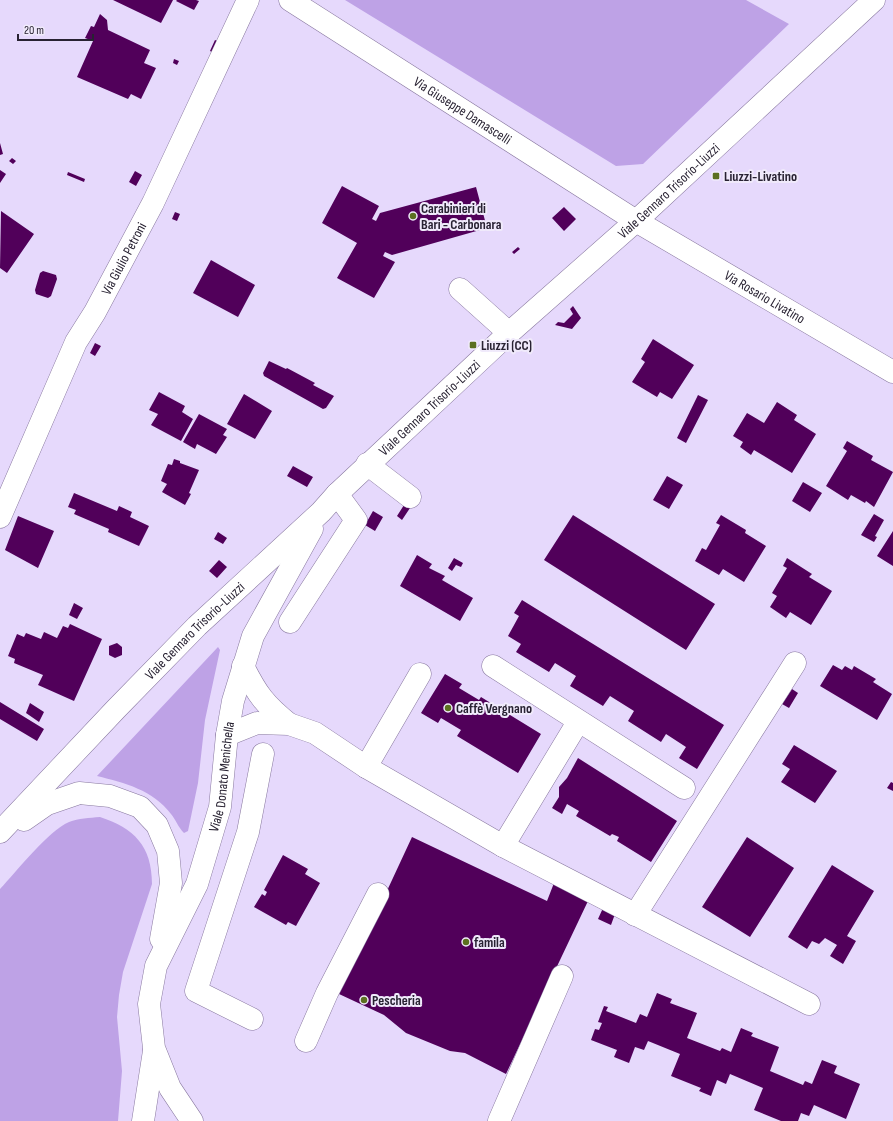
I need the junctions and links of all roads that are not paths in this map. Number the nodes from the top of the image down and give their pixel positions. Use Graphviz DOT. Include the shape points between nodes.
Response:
graph roads {
  1 [pos="248,0"];
  2 [pos="290,0"];
  3 [pos="874,0"];
  4 [pos="636,221"];
  5 [pos="460,289"];
  6 [pos="509,333"];
  7 [pos="893,372"];
  8 [pos="367,464"];
  9 [pos="337,494"];
  10 [pos="410,497"];
  11 [pos="321,512"];
  12 [pos="0,517"];
  13 [pos="290,622"];
  14 [pos="795,663"];
  15 [pos="243,666"];
  16 [pos="493,666"];
  17 [pos="420,674"];
  18 [pos="578,722"];
  19 [pos="290,724"];
  20 [pos="227,735"];
  21 [pos="263,754"];
  22 [pos="366,767"];
  23 [pos="684,788"];
  24 [pos="0,832"];
  25 [pos="0,836"];
  26 [pos="503,846"];
  27 [pos="378,894"];
  28 [pos="634,915"];
  29 [pos="156,966"];
  30 [pos="562,976"];
  31 [pos="809,1004"];
  32 [pos="252,1019"];
  33 [pos="306,1041"];
  34 [pos="154,1048"];
  35 [pos="143,1121"];
  36 [pos="192,1121"];
  37 [pos="499,1121"];
  1 -- 12 [label="street, Via Giulio Petroni" via="153,203 95,312 76,342"];
  2 -- 4 [label="street, Via Giuseppe Damascelli"];
  3 -- 4 [label="street, Viale Gennaro Trisorio-Liuzzi"];
  4 -- 6 [label="street, Viale Gennaro Trisorio-Liuzzi"];
  4 -- 7 [label="street, Via Rosario Livatino"];
  5 -- 6 [label="street"];
  6 -- 8 [label="street, Viale Gennaro Trisorio-Liuzzi"];
  8 -- 9 [label="street, Viale Gennaro Trisorio-Liuzzi"];
  8 -- 10 [label="street"];
  9 -- 11 [label="street, Viale Gennaro Trisorio-Liuzzi"];
  9 -- 13 [label="street" via="356,520"];
  11 -- 15 [label="street, Viale Donato Menichella" via="253,636"];
  11 -- 24 [label="street, Viale Gennaro Trisorio-Liuzzi" via="197,626"];
  14 -- 28 [label="street"];
  15 -- 19 [label="street" via="253,686 269,708"];
  15 -- 20 [label="street, Viale Donato Menichella"];
  16 -- 18 [label="street"];
  17 -- 22 [label="street"];
  18 -- 23 [label="street"];
  18 -- 26 [label="street"];
  19 -- 20 [label="street" via="256,723"];
  19 -- 22 [label="street" via="315,733"];
  20 -- 29 [label="street, Viale Donato Menichella" via="220,807 197,884"];
  21 -- 32 [label="street" via="248,832 196,992"];
  22 -- 26 [label="street"];
  25 -- 29 [label="street" via="47,804 80,793 110,796 140,807 157,825 168,851 171,883"];
  26 -- 28 [label="street"];
  27 -- 33 [label="street" via="327,993"];
  28 -- 31 [label="street"];
  29 -- 34 [label="street, Viale Donato Menichella" via="149,1004"];
  30 -- 37 [label="street"];
  34 -- 35 [label="street, Viale Donato Menichella"];
  34 -- 36 [label="street, Viale Donato Menichella" via="170,1088"];
}
